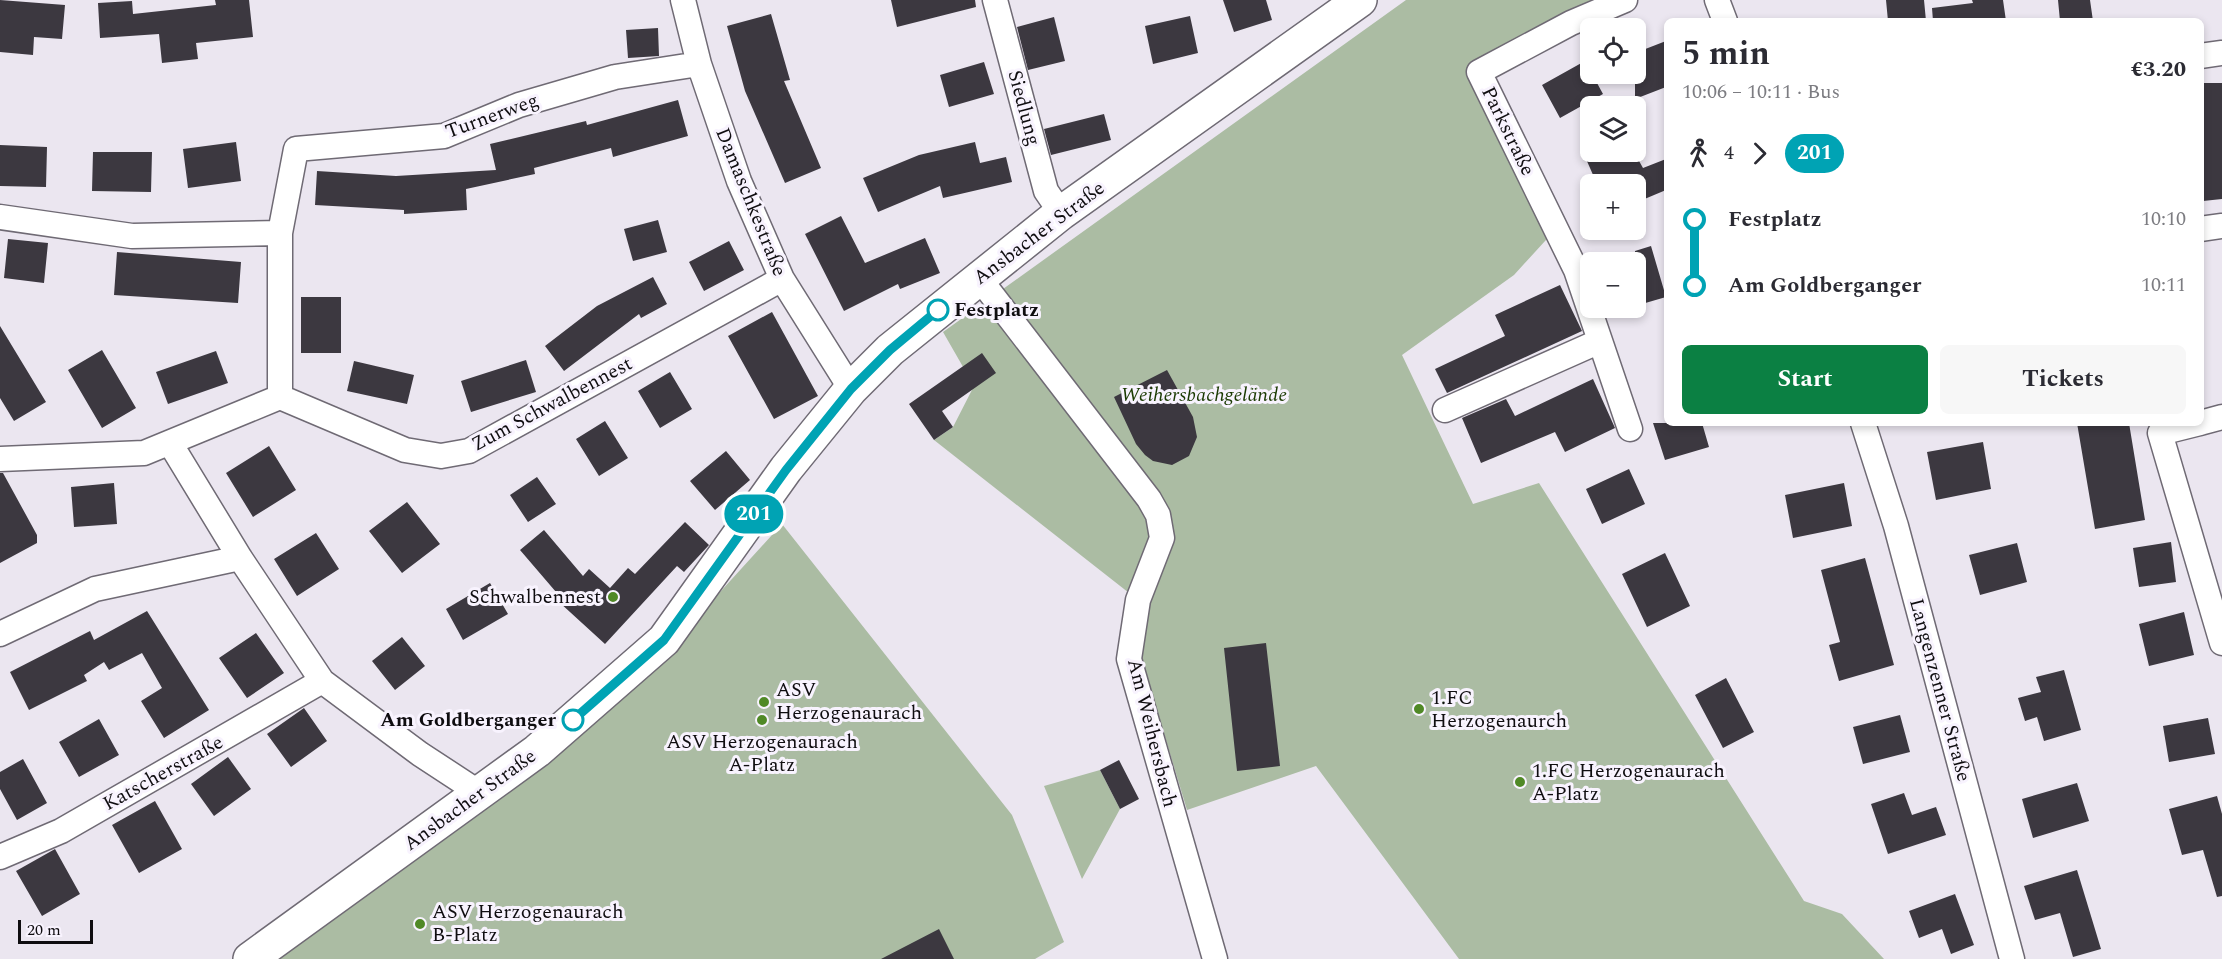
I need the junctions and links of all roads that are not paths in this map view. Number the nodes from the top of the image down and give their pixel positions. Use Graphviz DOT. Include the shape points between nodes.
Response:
graph roads {
  1 [pos="683,0"];
  2 [pos="995,0"];
  3 [pos="1360,0"];
  4 [pos="1625,0"];
  5 [pos="1717,0"];
  6 [pos="1724,18"];
  7 [pos="2222,53"];
  8 [pos="2204,55"];
  9 [pos="699,64"];
  10 [pos="1061,213"];
  11 [pos="0,217"];
  12 [pos="2222,226"];
  13 [pos="2204,228"];
  14 [pos="280,233"];
  15 [pos="979,278"];
  16 [pos="782,279"];
  17 [pos="1600,341"];
  18 [pos="851,389"];
  19 [pos="280,397"];
  20 [pos="1444,410"];
  21 [pos="2222,417"];
  22 [pos="2204,422"];
  23 [pos="1864,426"];
  24 [pos="2188,426"];
  25 [pos="1630,429"];
  26 [pos="170,442"];
  27 [pos="0,459"];
  28 [pos="240,558"];
  29 [pos="0,634"];
  30 [pos="2222,643"];
  31 [pos="322,681"];
  32 [pos="478,792"];
  33 [pos="0,857"];
  34 [pos="250,959"];
  35 [pos="1215,959"];
  36 [pos="2012,959"];
  1 -- 9 [label="street, Damaschkestraße"];
  2 -- 10 [label="street, Siedlung" via="1046,191"];
  3 -- 10 [label="street, Ansbacher Straße"];
  4 -- 17 [label="street, Parkstraße" via="1479,72 1576,270"];
  5 -- 6 [label="street"];
  7 -- 8 [label="street"];
  9 -- 14 [label="street, Turnerweg" via="615,77 519,105 444,136 296,149"];
  9 -- 16 [label="street, Damaschkestraße" via="739,181"];
  10 -- 15 [label="street, Ansbacher Straße"];
  11 -- 14 [label="street" via="132,236"];
  12 -- 13 [label="street"];
  14 -- 19 [label="street, Turnerweg"];
  15 -- 18 [label="street, Ansbacher Straße" via="890,350"];
  15 -- 35 [label="street, Am Weihersbach" via="1158,515 1162,538 1138,600 1129,659"];
  16 -- 18 [label="street, Damaschkestraße"];
  16 -- 19 [label="street, Zum Schwalbennest" via="469,451 441,456 405,450"];
  17 -- 20 [label="street"];
  17 -- 25 [label="street, Parkstraße"];
  18 -- 32 [label="street, Ansbacher Straße" via="786,470 664,640 537,751"];
  19 -- 26 [label="street"];
  21 -- 22 [label="street"];
  23 -- 36 [label="street, Langenzenner Straße" via="1896,526"];
  24 -- 30 [label="street" via="2160,433"];
  26 -- 27 [label="street" via="144,453"];
  26 -- 28 [label="street"];
  28 -- 29 [label="street" via="95,589"];
  28 -- 31 [label="street"];
  31 -- 32 [label="street"];
  31 -- 33 [label="street, Katscherstraße" via="61,831"];
  32 -- 34 [label="street, Ansbacher Straße"];
}
